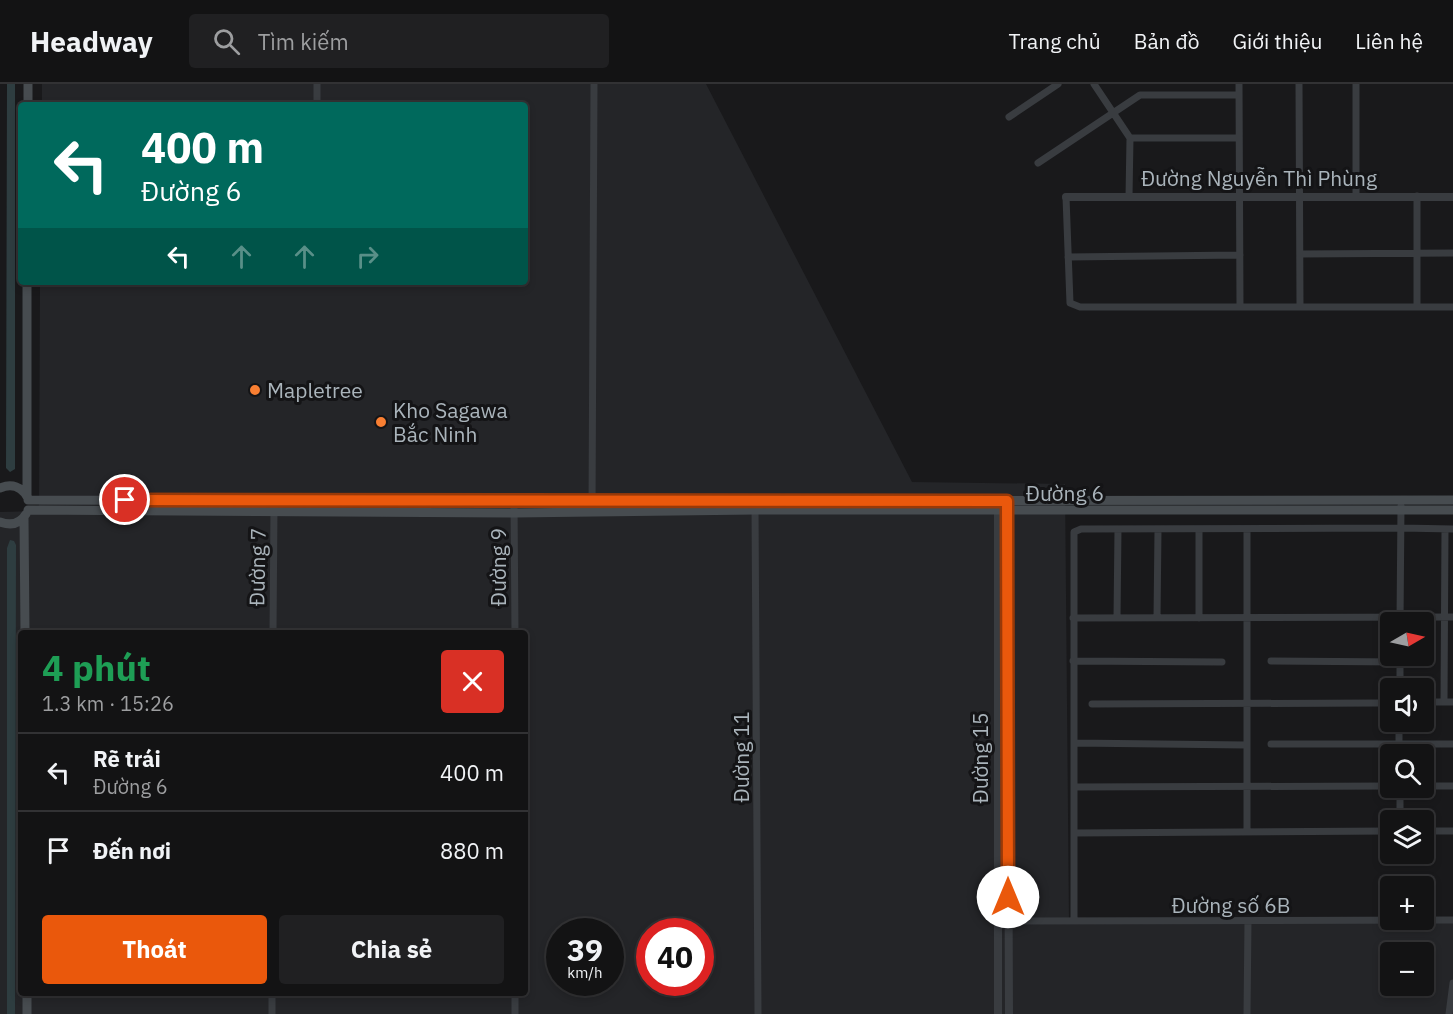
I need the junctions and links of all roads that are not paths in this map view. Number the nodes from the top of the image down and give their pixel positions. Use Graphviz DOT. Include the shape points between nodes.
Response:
graph roads {
  1 [pos="28,84"];
  2 [pos="316,84"];
  3 [pos="594,84"];
  4 [pos="1058,84"];
  5 [pos="1094,84"];
  6 [pos="1239,84"];
  7 [pos="1299,84"];
  8 [pos="1356,84"];
  9 [pos="1239,95"];
  10 [pos="28,102"];
  11 [pos="317,102"];
  12 [pos="1113,113"];
  13 [pos="1009,117"];
  14 [pos="1130,138"];
  15 [pos="1239,138"];
  16 [pos="1038,163"];
  17 [pos="1240,196"];
  18 [pos="1356,196"];
  19 [pos="1417,196"];
  20 [pos="1453,196"];
  21 [pos="1066,197"];
  22 [pos="1129,197"];
  23 [pos="1300,197"];
  24 [pos="1416,253"];
  25 [pos="1453,253"];
  26 [pos="1300,254"];
  27 [pos="1240,255"];
  28 [pos="1068,257"];
  29 [pos="27,285"];
  30 [pos="1240,307"];
  31 [pos="1300,307"];
  32 [pos="1417,307"];
  33 [pos="1453,307"];
  34 [pos="0,488"];
  35 [pos="28,498"];
  36 [pos="1453,500"];
  37 [pos="274,501"];
  38 [pos="514,501"];
  39 [pos="592,501"];
  40 [pos="1401,505"];
  41 [pos="755,506"];
  42 [pos="1003,506"];
  43 [pos="1453,510"];
  44 [pos="274,512"];
  45 [pos="592,512"];
  46 [pos="515,513"];
  47 [pos="26,514"];
  48 [pos="0,522"];
  49 [pos="1401,528"];
  50 [pos="1118,529"];
  51 [pos="1199,529"];
  52 [pos="1247,529"];
  53 [pos="1449,529"];
  54 [pos="1158,530"];
  55 [pos="1400,612"];
  56 [pos="1247,617"];
  57 [pos="1445,617"];
  58 [pos="1453,617"];
  59 [pos="1073,618"];
  60 [pos="1117,618"];
  61 [pos="1157,618"];
  62 [pos="1199,618"];
  63 [pos="1434,618"];
  64 [pos="1380,620"];
  65 [pos="25,630"];
  66 [pos="273,630"];
  67 [pos="515,630"];
  68 [pos="1003,650"];
  69 [pos="1380,659"];
  70 [pos="1073,661"];
  71 [pos="1271,661"];
  72 [pos="1222,662"];
  73 [pos="1434,702"];
  74 [pos="1444,702"];
  75 [pos="1453,702"];
  76 [pos="1247,703"];
  77 [pos="1378,703"];
  78 [pos="1092,704"];
  79 [pos="1399,732"];
  80 [pos="1074,743"];
  81 [pos="1271,744"];
  82 [pos="1380,744"];
  83 [pos="1399,744"];
  84 [pos="1434,744"];
  85 [pos="1453,744"];
  86 [pos="1246,745"];
  87 [pos="1380,786"];
  88 [pos="1434,786"];
  89 [pos="1453,786"];
  90 [pos="1074,787"];
  91 [pos="1246,787"];
  92 [pos="1247,831"];
  93 [pos="1380,831"];
  94 [pos="1434,831"];
  95 [pos="1453,831"];
  96 [pos="1074,833"];
  97 [pos="1453,920"];
  98 [pos="998,921"];
  99 [pos="1008,921"];
  100 [pos="1074,921"];
  101 [pos="1248,921"];
  102 [pos="1453,983"];
  103 [pos="27,996"];
  104 [pos="272,996"];
  105 [pos="515,996"];
  106 [pos="27,1014"];
  107 [pos="272,1014"];
  108 [pos="515,1014"];
  109 [pos="758,1014"];
  110 [pos="998,1014"];
  111 [pos="1009,1014"];
  112 [pos="1248,1014"];
  113 [pos="1449,1014"];
  1 -- 10 [label="main road"];
  2 -- 11 [label="street"];
  3 -- 39 [label="street"];
  4 -- 13 [label="street"];
  5 -- 12 [label="street"];
  6 -- 9 [label="street"];
  7 -- 23 [label="street"];
  8 -- 18 [label="street"];
  9 -- 12 [label="street" via="1140,95"];
  9 -- 15 [label="street"];
  12 -- 14 [label="street"];
  12 -- 16 [label="street"];
  14 -- 15 [label="street"];
  14 -- 22 [label="street"];
  15 -- 17 [label="street"];
  17 -- 22 [label="street, Đường Nguyễn Thì Phùng"];
  17 -- 23 [label="street, Đường Nguyễn Thì Phùng"];
  17 -- 27 [label="street"];
  18 -- 19 [label="street, Đường Nguyễn Thì Phùng"];
  18 -- 23 [label="street, Đường Nguyễn Thì Phùng"];
  19 -- 20 [label="street, Đường Nguyễn Thì Phùng"];
  19 -- 24 [label="street"];
  21 -- 22 [label="street, Đường Nguyễn Thì Phùng"];
  21 -- 28 [label="street"];
  23 -- 26 [label="street"];
  24 -- 25 [label="street"];
  24 -- 26 [label="street"];
  24 -- 32 [label="street"];
  26 -- 31 [label="street"];
  27 -- 28 [label="street"];
  27 -- 30 [label="street"];
  28 -- 30 [label="street" via="1070,303 1080,307"];
  29 -- 35 [label="main road"];
  30 -- 31 [label="street"];
  31 -- 32 [label="street"];
  32 -- 33 [label="street"];
  34 -- 35 [label="main road, Đường 6" via="16,486"];
  35 -- 37 [label="main road, Đường 6"];
  35 -- 47 [label="main road"];
  36 -- 40 [label="main road, Đường 6"];
  37 -- 38 [label="main road, Đường 6"];
  37 -- 44 [label="street, Đường 7"];
  38 -- 39 [label="main road, Đường 6"];
  38 -- 46 [label="street, Đường 9"];
  39 -- 41 [label="main road, Đường 6"];
  39 -- 45 [label="street"];
  40 -- 42 [label="main road, Đường 6"];
  40 -- 43 [label="main road, Đường 6"];
  40 -- 49 [label="street"];
  41 -- 42 [label="main road, Đường 6"];
  41 -- 45 [label="main road, Đường 6"];
  41 -- 109 [label="street, Đường 11"];
  42 -- 68 [label="street, Đường 15"];
  44 -- 46 [label="main road, Đường 6"];
  44 -- 47 [label="main road, Đường 6"];
  44 -- 66 [label="street, Đường 7"];
  45 -- 46 [label="main road, Đường 6"];
  46 -- 67 [label="street, Đường 9"];
  47 -- 48 [label="main road, Đường 6" via="12,524"];
  47 -- 65 [label="main road"];
  49 -- 52 [label="street"];
  49 -- 53 [label="street"];
  49 -- 55 [label="street"];
  50 -- 54 [label="street"];
  50 -- 59 [label="street" via="1074,532"];
  50 -- 60 [label="street"];
  51 -- 52 [label="street"];
  51 -- 54 [label="street"];
  51 -- 62 [label="street"];
  52 -- 56 [label="street"];
  53 -- 57 [label="street"];
  54 -- 61 [label="street"];
  56 -- 62 [label="street"];
  56 -- 64 [label="street"];
  56 -- 76 [label="street"];
  57 -- 58 [label="street"];
  57 -- 63 [label="street"];
  57 -- 74 [label="street"];
  59 -- 60 [label="street"];
  59 -- 70 [label="street"];
  60 -- 61 [label="street"];
  61 -- 62 [label="street"];
  68 -- 98 [label="street, Đường 15"];
  68 -- 99 [label="street, Đường 15"];
  69 -- 71 [label="street"];
  70 -- 72 [label="street"];
  70 -- 80 [label="street"];
  73 -- 74 [label="street"];
  74 -- 75 [label="street"];
  76 -- 77 [label="street"];
  76 -- 78 [label="street"];
  76 -- 86 [label="street"];
  79 -- 83 [label="street"];
  80 -- 86 [label="street"];
  80 -- 90 [label="street"];
  81 -- 82 [label="street"];
  84 -- 85 [label="street"];
  86 -- 91 [label="street"];
  87 -- 91 [label="street"];
  88 -- 89 [label="street"];
  90 -- 91 [label="street"];
  90 -- 96 [label="street"];
  91 -- 92 [label="street"];
  92 -- 93 [label="street"];
  92 -- 96 [label="street"];
  94 -- 95 [label="street"];
  96 -- 100 [label="street"];
  97 -- 101 [label="street, Đường số 6B"];
  98 -- 99 [label="street, Đường số 6B"];
  98 -- 110 [label="street, Đường 15"];
  99 -- 100 [label="street, Đường số 6B"];
  99 -- 111 [label="street, Đường 15"];
  100 -- 101 [label="street, Đường số 6B"];
  101 -- 112 [label="street"];
  102 -- 113 [label="street"];
  103 -- 106 [label="main road"];
  104 -- 107 [label="street"];
  105 -- 108 [label="street"];
}
